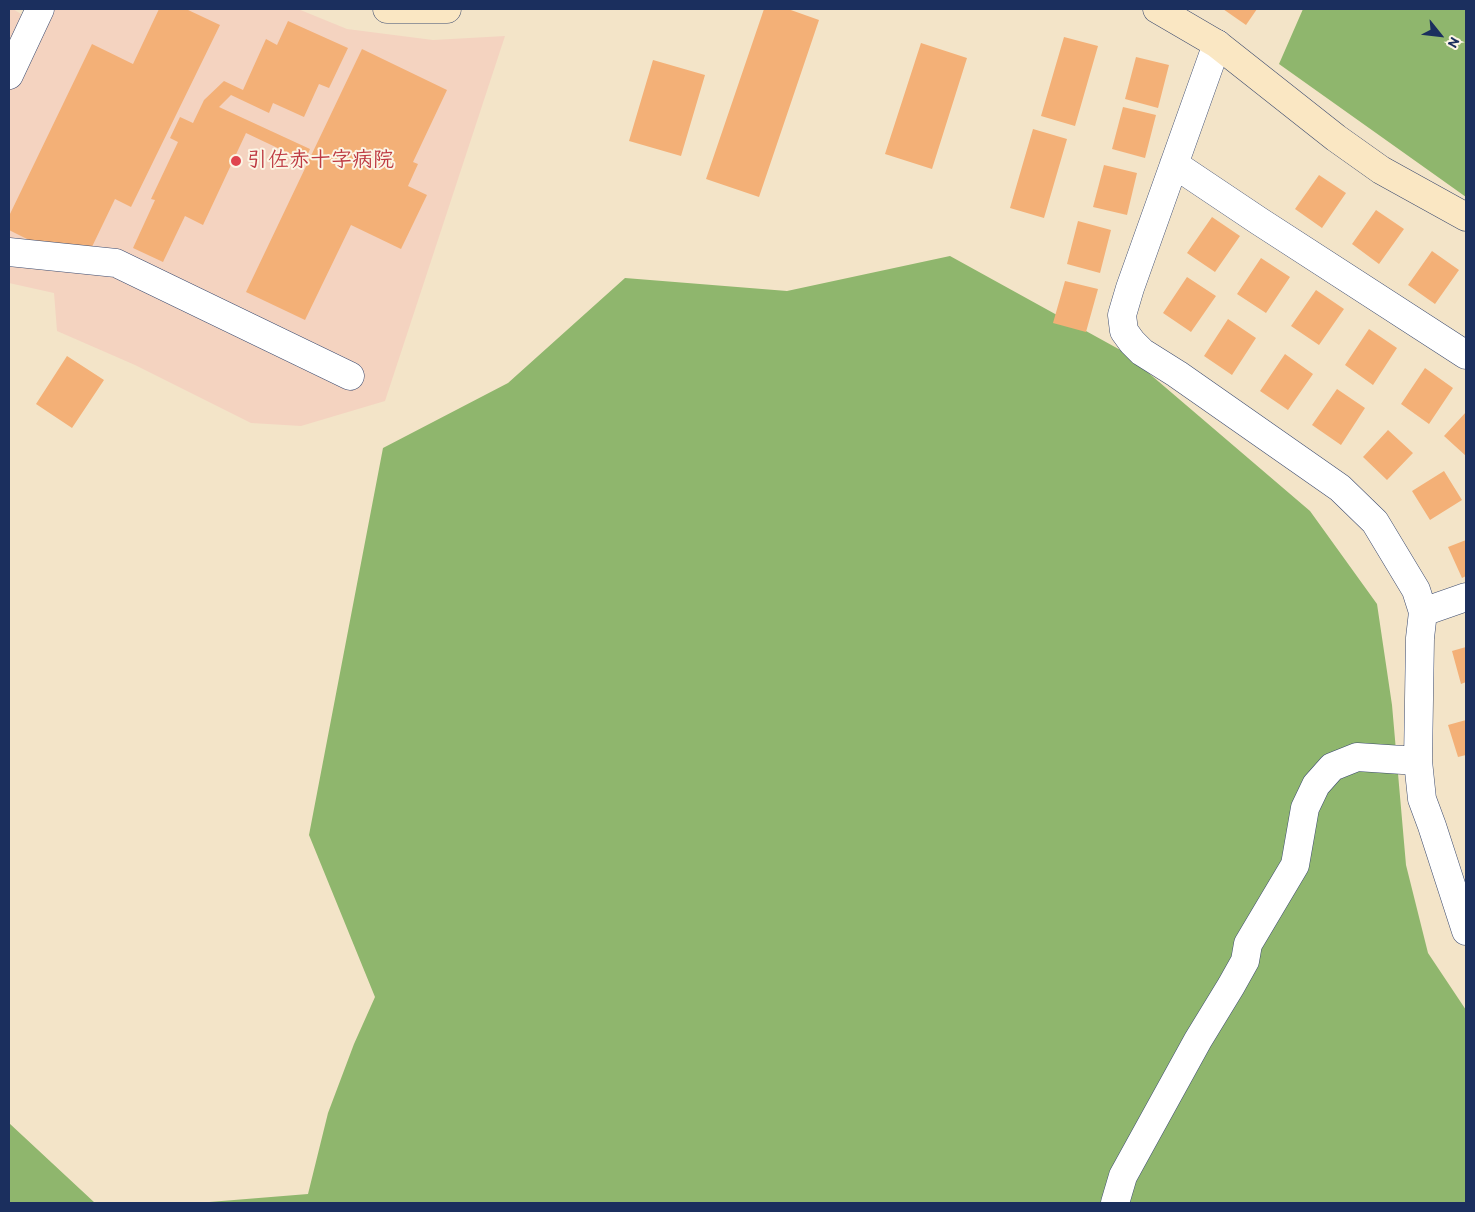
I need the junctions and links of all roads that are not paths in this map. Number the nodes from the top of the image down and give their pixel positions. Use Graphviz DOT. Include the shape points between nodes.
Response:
graph roads {
  1 [pos="40,9"];
  2 [pos="387,9"];
  3 [pos="447,9"];
  4 [pos="1157,9"];
  5 [pos="1217,44"];
  6 [pos="9,76"];
  7 [pos="1174,164"];
  8 [pos="1466,217"];
  9 [pos="9,252"];
  10 [pos="1466,354"];
  11 [pos="350,376"];
  12 [pos="1466,597"];
  13 [pos="1423,612"];
  14 [pos="1418,761"];
  15 [pos="1466,931"];
  16 [pos="1115,1203"];
  1 -- 6 [label="street"];
  2 -- 3 [label="street"];
  4 -- 5 [label="street"];
  5 -- 7 [label="street"];
  5 -- 8 [label="street" via="1381,170"];
  7 -- 10 [label="street"];
  7 -- 13 [label="street" via="1130,288 1122,315 1124,331 1142,352 1340,488 1376,522 1416,590"];
  9 -- 11 [label="street" via="116,263"];
  12 -- 13 [label="street"];
  13 -- 14 [label="street"];
  14 -- 15 [label="street" via="1422,799"];
  14 -- 16 [label="street" via="1357,756 1332,767 1316,785 1305,808 1295,865 1248,944 1245,961 1123,1176"];
}
